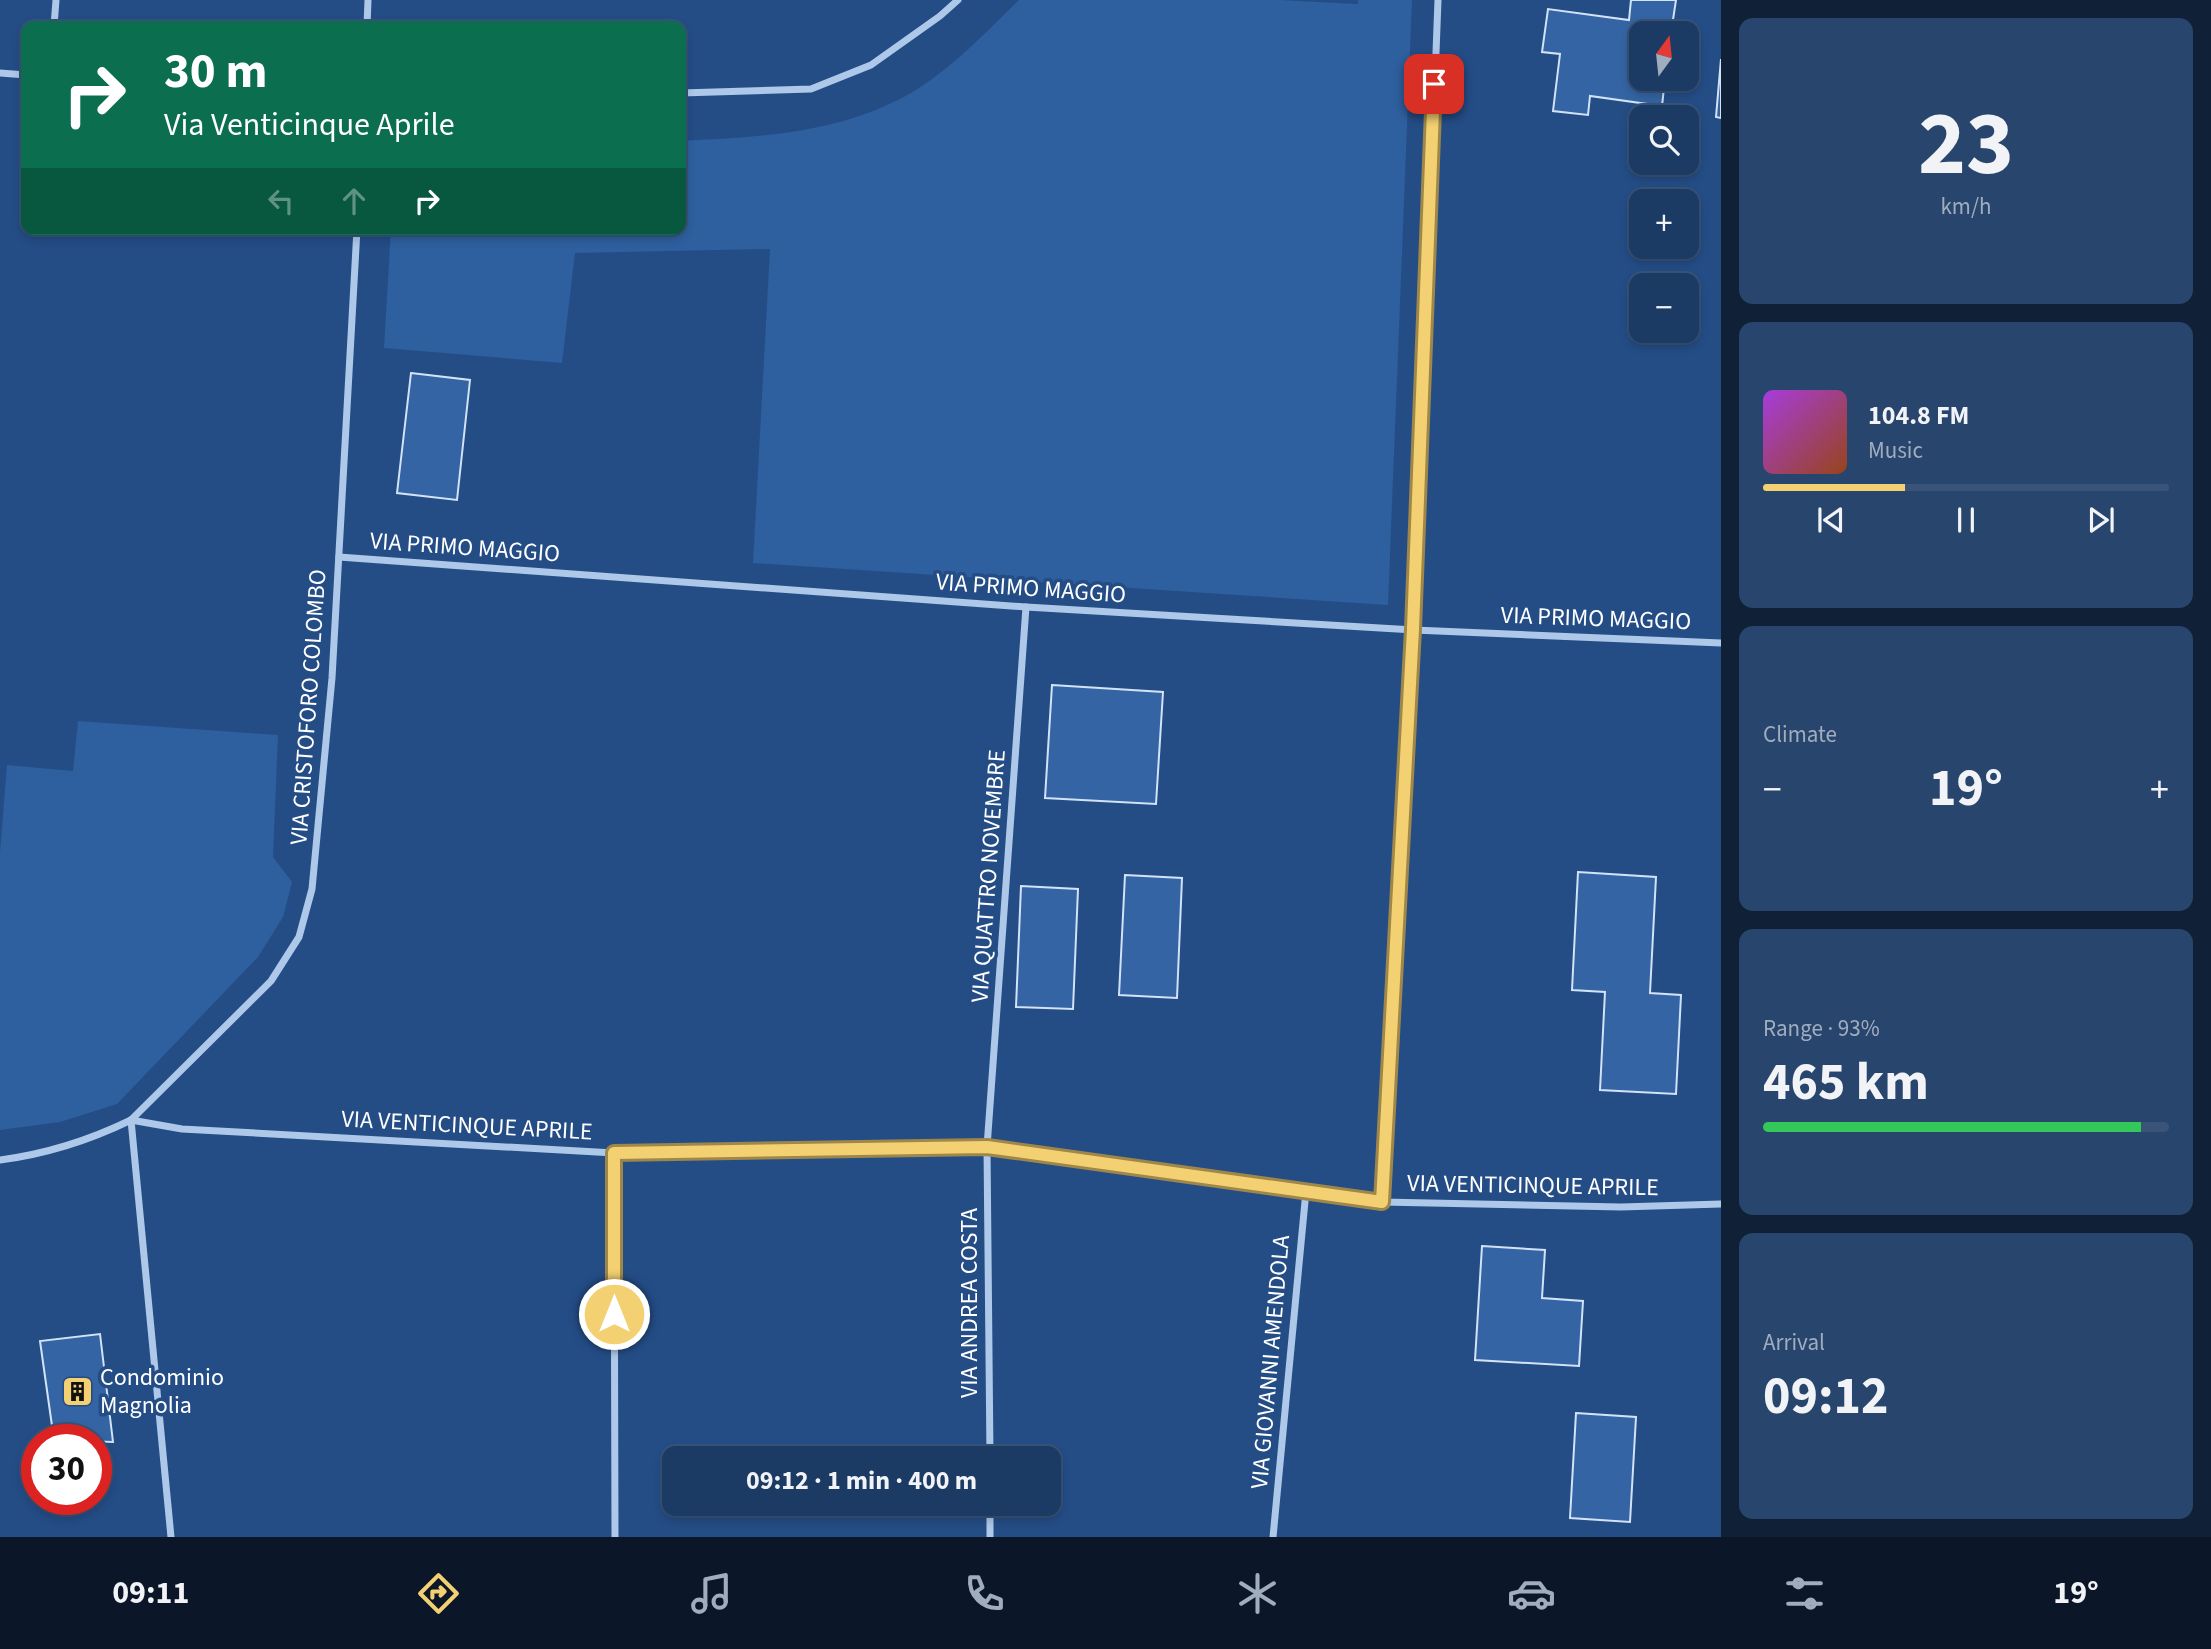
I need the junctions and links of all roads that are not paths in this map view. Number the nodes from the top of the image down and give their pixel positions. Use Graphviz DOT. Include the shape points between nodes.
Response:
graph roads {
  1 [pos="56,0"];
  2 [pos="368,0"];
  3 [pos="958,0"];
  4 [pos="1438,0"];
  5 [pos="54,21"];
  6 [pos="367,21"];
  7 [pos="0,73"];
  8 [pos="21,75"];
  9 [pos="686,93"];
  10 [pos="357,235"];
  11 [pos="339,557"];
  12 [pos="1026,607"];
  13 [pos="1413,629"];
  14 [pos="1721,643"];
  15 [pos="131,1120"];
  16 [pos="987,1147"];
  17 [pos="614,1153"];
  18 [pos="0,1160"];
  19 [pos="1306,1191"];
  20 [pos="1382,1202"];
  21 [pos="1721,1204"];
  22 [pos="990,1446"];
  23 [pos="990,1516"];
  24 [pos="171,1537"];
  25 [pos="615,1537"];
  26 [pos="990,1537"];
  27 [pos="1273,1537"];
  1 -- 5 [label="street"];
  2 -- 6 [label="street"];
  3 -- 9 [label="street" via="871,65 811,89"];
  4 -- 13 [label="street"];
  7 -- 8 [label="street"];
  10 -- 11 [label="street, VIA CRISTOFORO COLOMBO"];
  11 -- 12 [label="street, VIA PRIMO MAGGIO"];
  11 -- 15 [label="street, VIA CRISTOFORO COLOMBO" via="312,890 299,937 271,981"];
  12 -- 13 [label="street, VIA PRIMO MAGGIO"];
  12 -- 16 [label="street, VIA QUATTRO NOVEMBRE"];
  13 -- 14 [label="street, VIA PRIMO MAGGIO"];
  13 -- 20 [label="street"];
  15 -- 17 [label="street, VIA VENTICINQUE APRILE" via="182,1129"];
  15 -- 18 [label="street" via="33,1156"];
  15 -- 24 [label="street"];
  16 -- 17 [label="street, VIA VENTICINQUE APRILE"];
  16 -- 19 [label="street, VIA VENTICINQUE APRILE"];
  16 -- 22 [label="street, VIA ANDREA COSTA"];
  17 -- 25 [label="street"];
  19 -- 20 [label="street, VIA VENTICINQUE APRILE"];
  19 -- 27 [label="street, VIA GIOVANNI AMENDOLA"];
  20 -- 21 [label="street, VIA VENTICINQUE APRILE" via="1621,1207"];
  23 -- 26 [label="street"];
}
